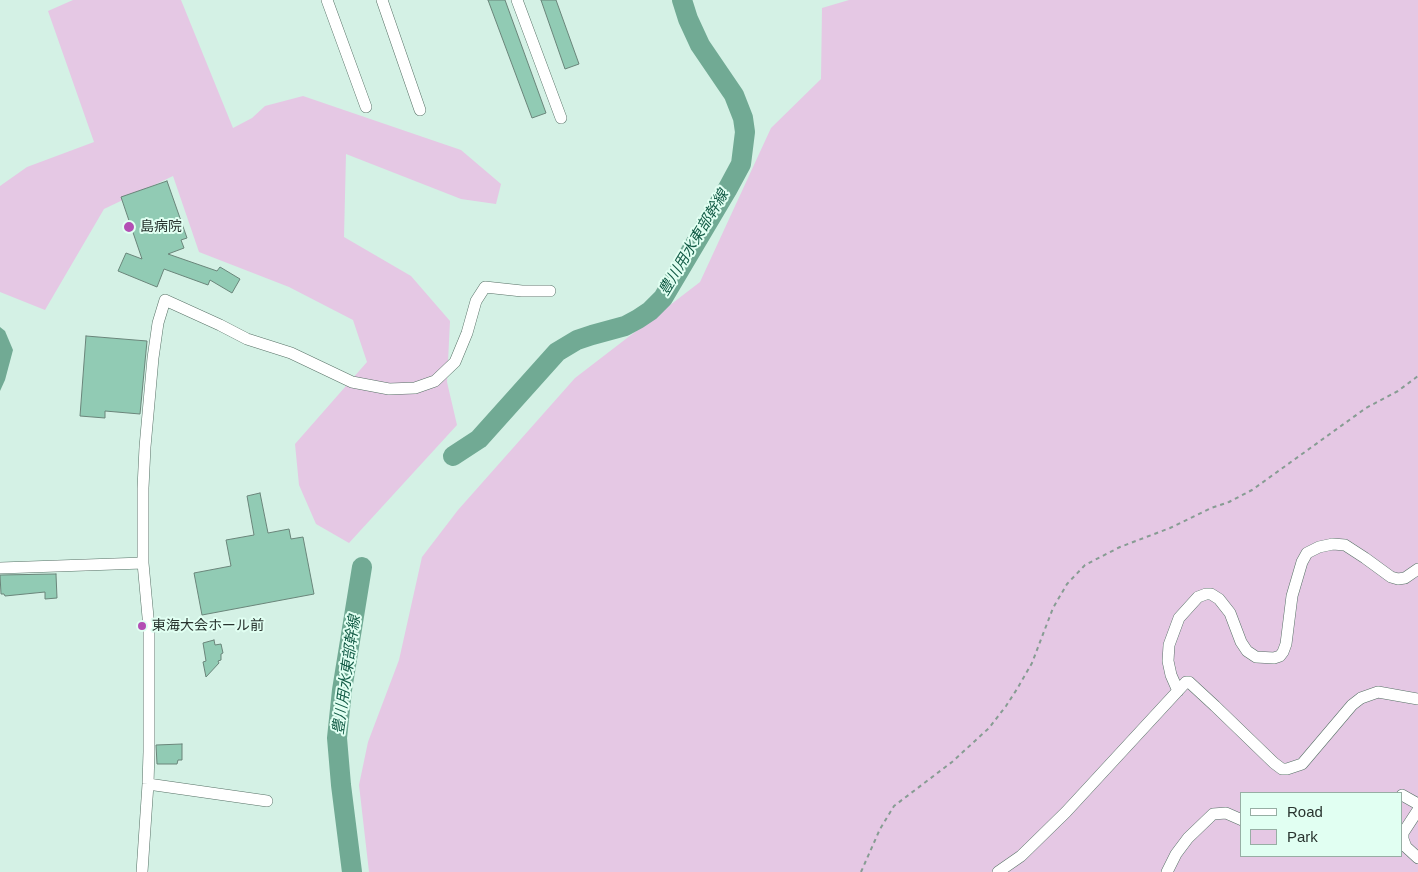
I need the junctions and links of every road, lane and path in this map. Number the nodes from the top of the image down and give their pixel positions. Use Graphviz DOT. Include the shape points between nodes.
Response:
graph roads {
  1 [pos="326,0"];
  2 [pos="382,0"];
  3 [pos="517,0"];
  4 [pos="366,107"];
  5 [pos="420,110"];
  6 [pos="561,118"];
  7 [pos="550,291"];
  8 [pos="1418,376"];
  9 [pos="143,563"];
  10 [pos="0,568"];
  11 [pos="1418,569"];
  12 [pos="1178,691"];
  13 [pos="1418,699"];
  14 [pos="148,784"];
  15 [pos="1403,796"];
  16 [pos="267,801"];
  17 [pos="1418,804"];
  18 [pos="1418,810"];
  19 [pos="1240,819"];
  20 [pos="1418,858"];
  21 [pos="142,872"];
  22 [pos="861,872"];
  23 [pos="998,872"];
  24 [pos="1167,872"];
  1 -- 4 [label="street"];
  2 -- 5 [label="street"];
  3 -- 6 [label="street"];
  7 -- 9 [label="street" via="486,287 476,301 455,362 435,381 415,388 388,389 352,382 165,300 153,358 146,438"];
  8 -- 22 [label="path" via="1366,408 1252,490 1084,565 1052,608 1032,663 1006,706 952,762 894,806"];
  9 -- 10 [label="street"];
  9 -- 14 [label="street" via="148,628"];
  11 -- 12 [label="street" via="1405,578 1391,577 1345,545 1319,547 1307,554 1292,596 1286,644 1280,656 1274,658 1256,656 1247,651 1230,613 1219,599 1211,594 1198,597 1179,618 1169,645 1168,661"];
  12 -- 13 [label="street" via="1189,682 1282,769 1302,764 1361,698 1378,692"];
  12 -- 23 [label="street" via="1066,812 1021,856"];
  14 -- 16 [label="street"];
  14 -- 21 [label="street"];
  15 -- 17 [label="street"];
  18 -- 20 [label="street" via="1403,833 1403,839 1406,847"];
  19 -- 24 [label="street" via="1226,813 1213,814 1188,838"];
}
